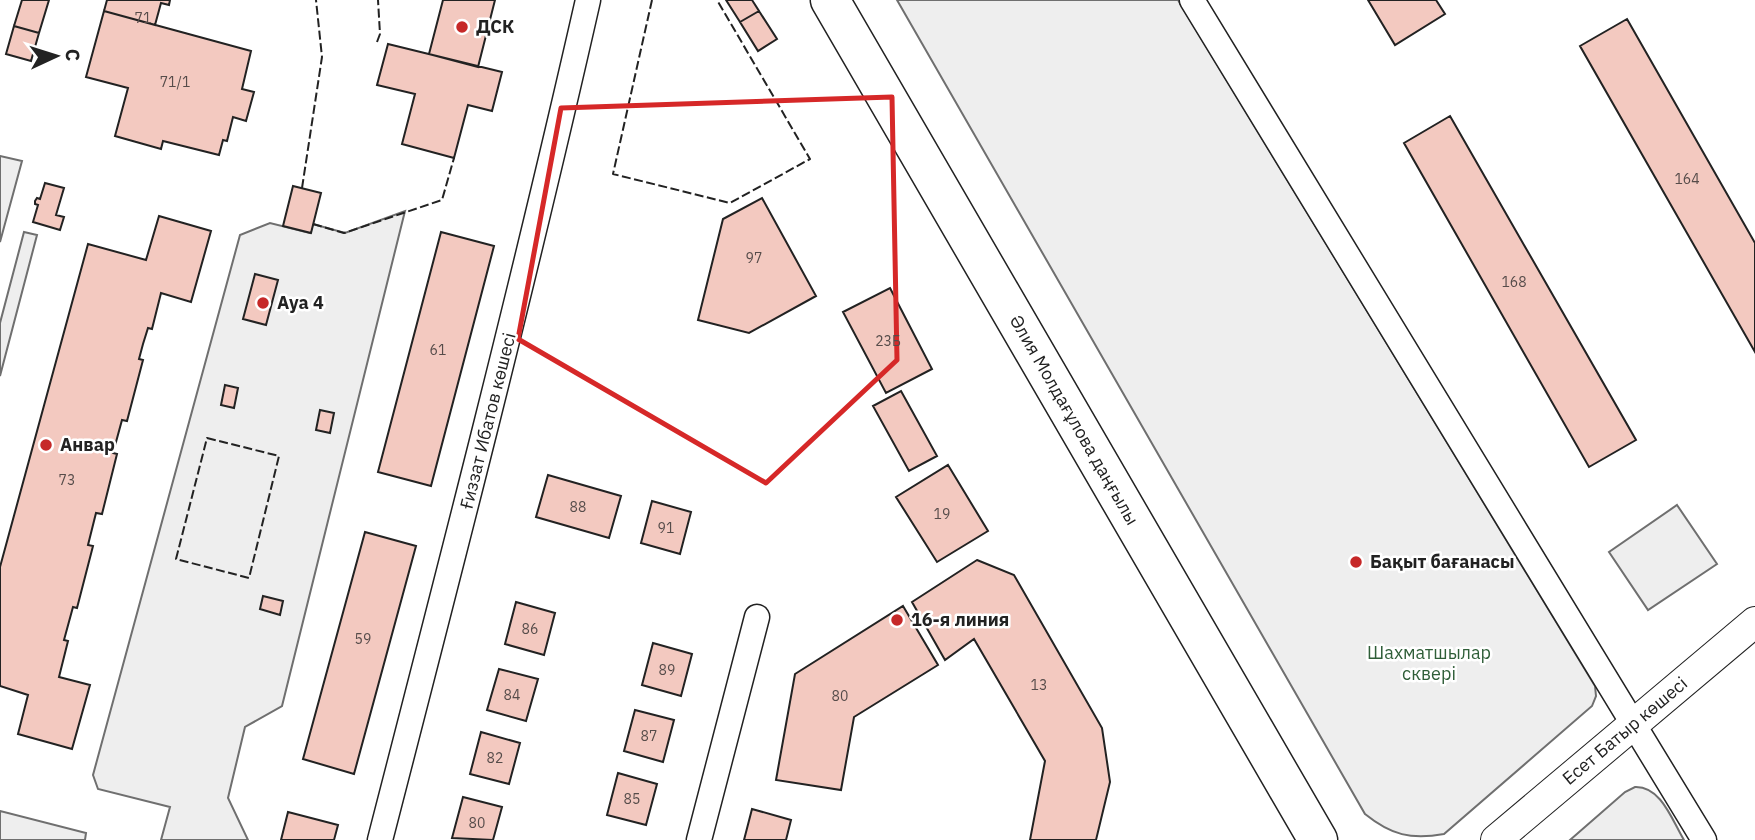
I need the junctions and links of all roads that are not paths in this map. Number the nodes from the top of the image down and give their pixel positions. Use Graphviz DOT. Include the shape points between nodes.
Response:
graph roads {
  1 [pos="588,0"];
  2 [pos="830,0"];
  3 [pos="1192,0"];
  4 [pos="757,617"];
  5 [pos="1755,622"];
  6 [pos="1634,723"];
  7 [pos="380,840"];
  8 [pos="699,840"];
  9 [pos="1318,840"];
  10 [pos="1496,840"];
  11 [pos="1704,840"];
  1 -- 7 [label="street, Ғиззат Ибатов көшесі" via="541,209"];
  2 -- 9 [label="main road, Әлия Молдағұлова даңғылы"];
  3 -- 6 [label="street"];
  4 -- 8 [label="street"];
  5 -- 6 [label="street, Есет Батыр көшесі"];
  6 -- 10 [label="street, Есет Батыр көшесі"];
  6 -- 11 [label="street"];
}
